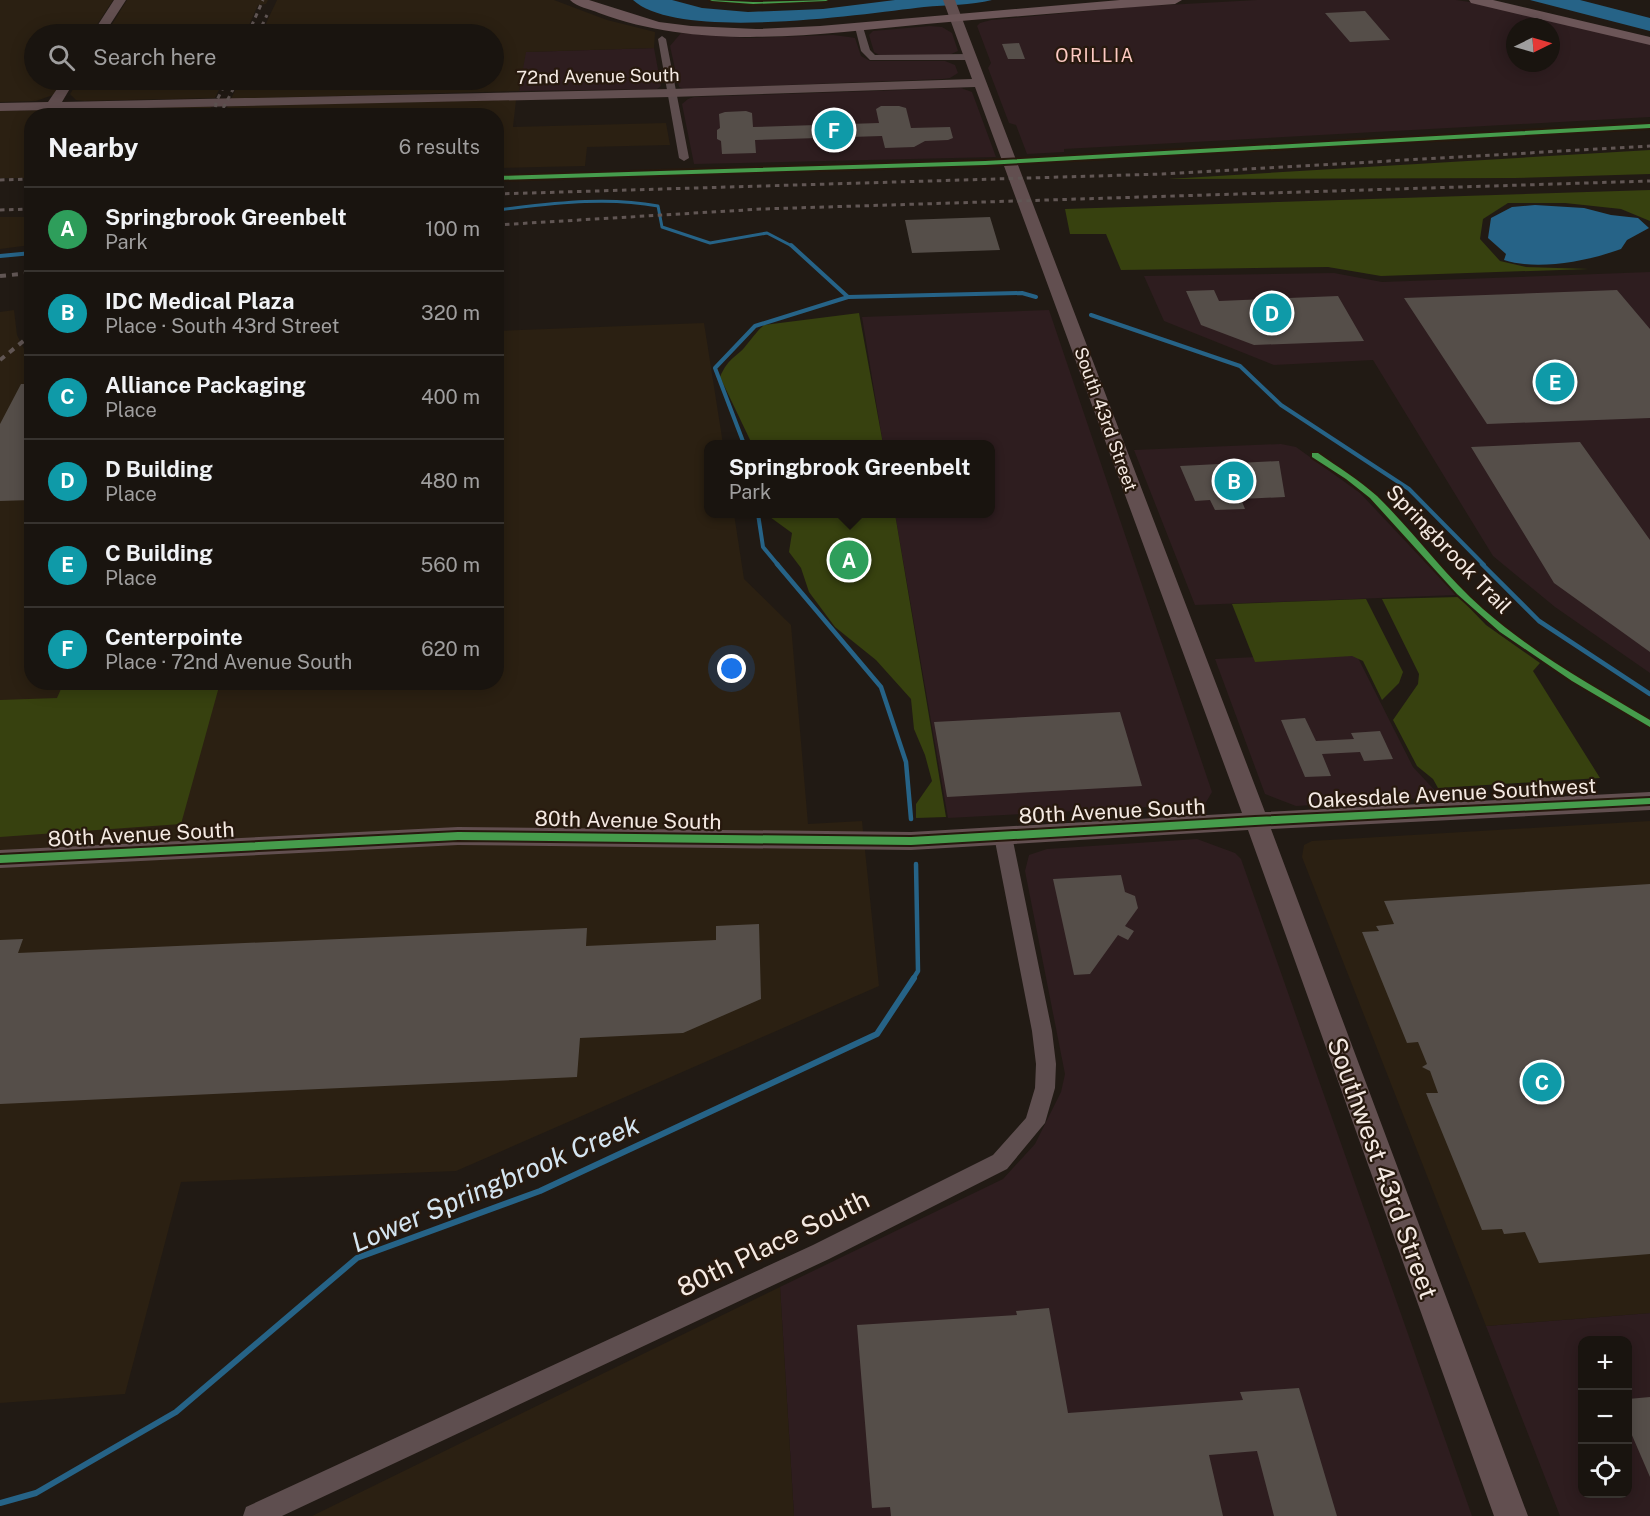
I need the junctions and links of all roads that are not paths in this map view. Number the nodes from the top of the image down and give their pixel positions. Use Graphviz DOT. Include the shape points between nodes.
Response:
graph roads {
  1 [pos="120,0"];
  2 [pos="577,0"];
  3 [pos="1175,0"];
  4 [pos="1476,0"];
  5 [pos="952,9"];
  6 [pos="915,21"];
  7 [pos="104,24"];
  8 [pos="859,27"];
  9 [pos="962,35"];
  10 [pos="662,39"];
  11 [pos="1650,41"];
  12 [pos="970,57"];
  13 [pos="981,83"];
  14 [pos="63,90"];
  15 [pos="671,93"];
  16 [pos="53,105"];
  17 [pos="0,107"];
  18 [pos="684,158"];
  19 [pos="1650,801"];
  20 [pos="1255,821"];
  21 [pos="1003,836"];
  22 [pos="0,859"];
  23 [pos="255,1516"];
  24 [pos="1511,1516"];
  1 -- 7 [label="street"];
  2 -- 8 [label="main road" via="629,19 682,29 745,33"];
  3 -- 5 [label="main road"];
  4 -- 11 [label="main road"];
  5 -- 6 [label="main road"];
  5 -- 9 [label="street, South 43rd Street"];
  6 -- 8 [label="main road"];
  6 -- 9 [label="main road" via="946,27"];
  8 -- 12 [label="street" via="866,51 873,58"];
  9 -- 12 [label="street, South 43rd Street"];
  10 -- 15 [label="street"];
  12 -- 13 [label="street, South 43rd Street"];
  13 -- 15 [label="street, 72nd Avenue South"];
  13 -- 20 [label="street, South 43rd Street"];
  14 -- 16 [label="street"];
  15 -- 16 [label="street, 72nd Avenue South"];
  15 -- 18 [label="street"];
  16 -- 17 [label="street, 72nd Avenue South"];
  19 -- 20 [label="street, Oakesdale Avenue Southwest"];
  20 -- 21 [label="street, 80th Avenue South"];
  20 -- 24 [label="street, Southwest 43rd Street"];
  21 -- 22 [label="street, 80th Avenue South" via="832,842 458,836"];
  21 -- 23 [label="street, 80th Place South" via="1046,1064 1043,1098 1035,1123 1000,1162 831,1247"];
}
